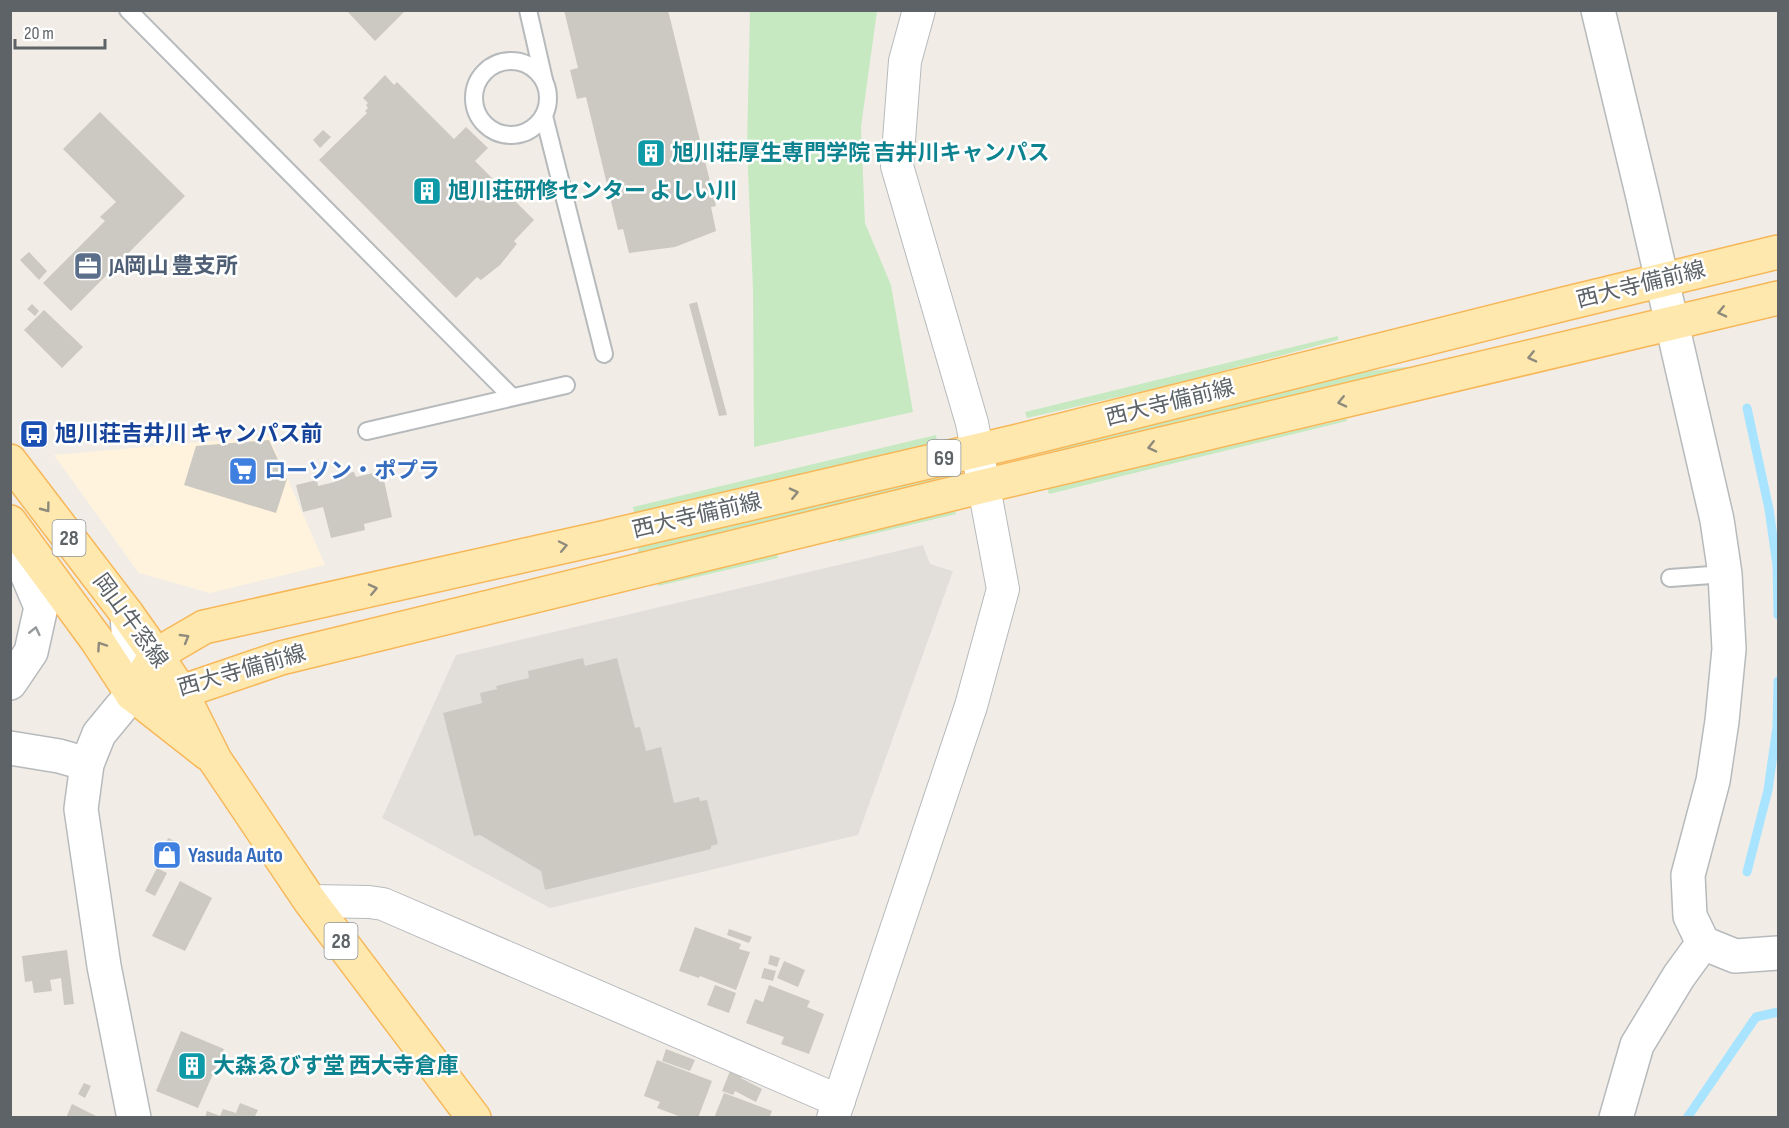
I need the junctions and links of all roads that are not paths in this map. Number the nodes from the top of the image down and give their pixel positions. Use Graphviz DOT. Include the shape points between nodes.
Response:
graph roads {
  1 [pos="129,10"];
  2 [pos="528,10"];
  3 [pos="919,10"];
  4 [pos="1598,10"];
  5 [pos="544,80"];
  6 [pos="544,116"];
  7 [pos="1779,252"];
  8 [pos="1661,280"];
  9 [pos="1779,298"];
  10 [pos="1672,323"];
  11 [pos="604,354"];
  12 [pos="566,385"];
  13 [pos="512,397"];
  14 [pos="367,431"];
  15 [pos="978,450"];
  16 [pos="10,461"];
  17 [pos="984,486"];
  18 [pos="10,522"];
  19 [pos="10,534"];
  20 [pos="1725,574"];
  21 [pos="1670,578"];
  22 [pos="128,614"];
  23 [pos="156,655"];
  24 [pos="10,683"];
  25 [pos="181,692"];
  26 [pos="132,694"];
  27 [pos="10,748"];
  28 [pos="215,760"];
  29 [pos="87,764"];
  30 [pos="310,901"];
  31 [pos="1703,943"];
  32 [pos="1779,953"];
  33 [pos="836,1109"];
  34 [pos="134,1118"];
  35 [pos="474,1118"];
  36 [pos="1616,1118"];
  1 -- 13 [label="lane"];
  2 -- 5 [label="lane"];
  3 -- 15 [label="street" via="905,61 897,166"];
  4 -- 8 [label="street"];
  5 -- 6 [label="lane" via="548,92"];
  5 -- 6 [label="lane" via="526,64 502,62 482,75 473,98 481,121 502,134 526,132"];
  6 -- 11 [label="lane"];
  7 -- 8 [label="main road, 西大寺備前線 / 69"];
  8 -- 10 [label="street"];
  8 -- 15 [label="main road, 西大寺備前線 / 69"];
  9 -- 10 [label="main road, 西大寺備前線 / 69, one-way"];
  10 -- 17 [label="main road, 西大寺備前線 / 69, one-way"];
  10 -- 20 [label="street" via="1717,520"];
  12 -- 13 [label="lane"];
  13 -- 14 [label="lane"];
  15 -- 17 [label="street"];
  23 -- 15 [label="main road, 西大寺備前線 / 69, one-way" via="204,627"];
  16 -- 22 [label="main road, 岡山牛窓線 / 28, one-way"];
  17 -- 25 [label="main road, 西大寺備前線 / 69" via="281,658"];
  17 -- 33 [label="street" via="1003,589 971,706"];
  26 -- 18 [label="main road, 岡山牛窓線 / 28, one-way"];
  24 -- 19 [label="street, one-way" via="30,652 40,607"];
  20 -- 21 [label="lane"];
  20 -- 31 [label="street" via="1729,649 1722,721 1713,781 1689,875 1690,916"];
  22 -- 23 [label="main road, 岡山牛窓線 / 28"];
  22 -- 26 [label="street"];
  23 -- 25 [label="main road, 岡山牛窓線 / 28"];
  23 -- 26 [label="main road, 西大寺備前線 / 69"];
  25 -- 26 [label="main road, 西大寺備前線 / 69"];
  25 -- 28 [label="main road, 岡山牛窓線 / 28"];
  26 -- 28 [label="main road, 岡山牛窓線 / 28"];
  26 -- 29 [label="street" via="99,734"];
  27 -- 29 [label="street"];
  28 -- 30 [label="main road, 岡山牛窓線 / 28"];
  29 -- 34 [label="street" via="81,809 104,966"];
  30 -- 33 [label="street" via="383,904"];
  30 -- 35 [label="main road, 岡山牛窓線 / 28"];
  31 -- 32 [label="street" via="1735,956"];
  31 -- 36 [label="street" via="1637,1045"];
}
